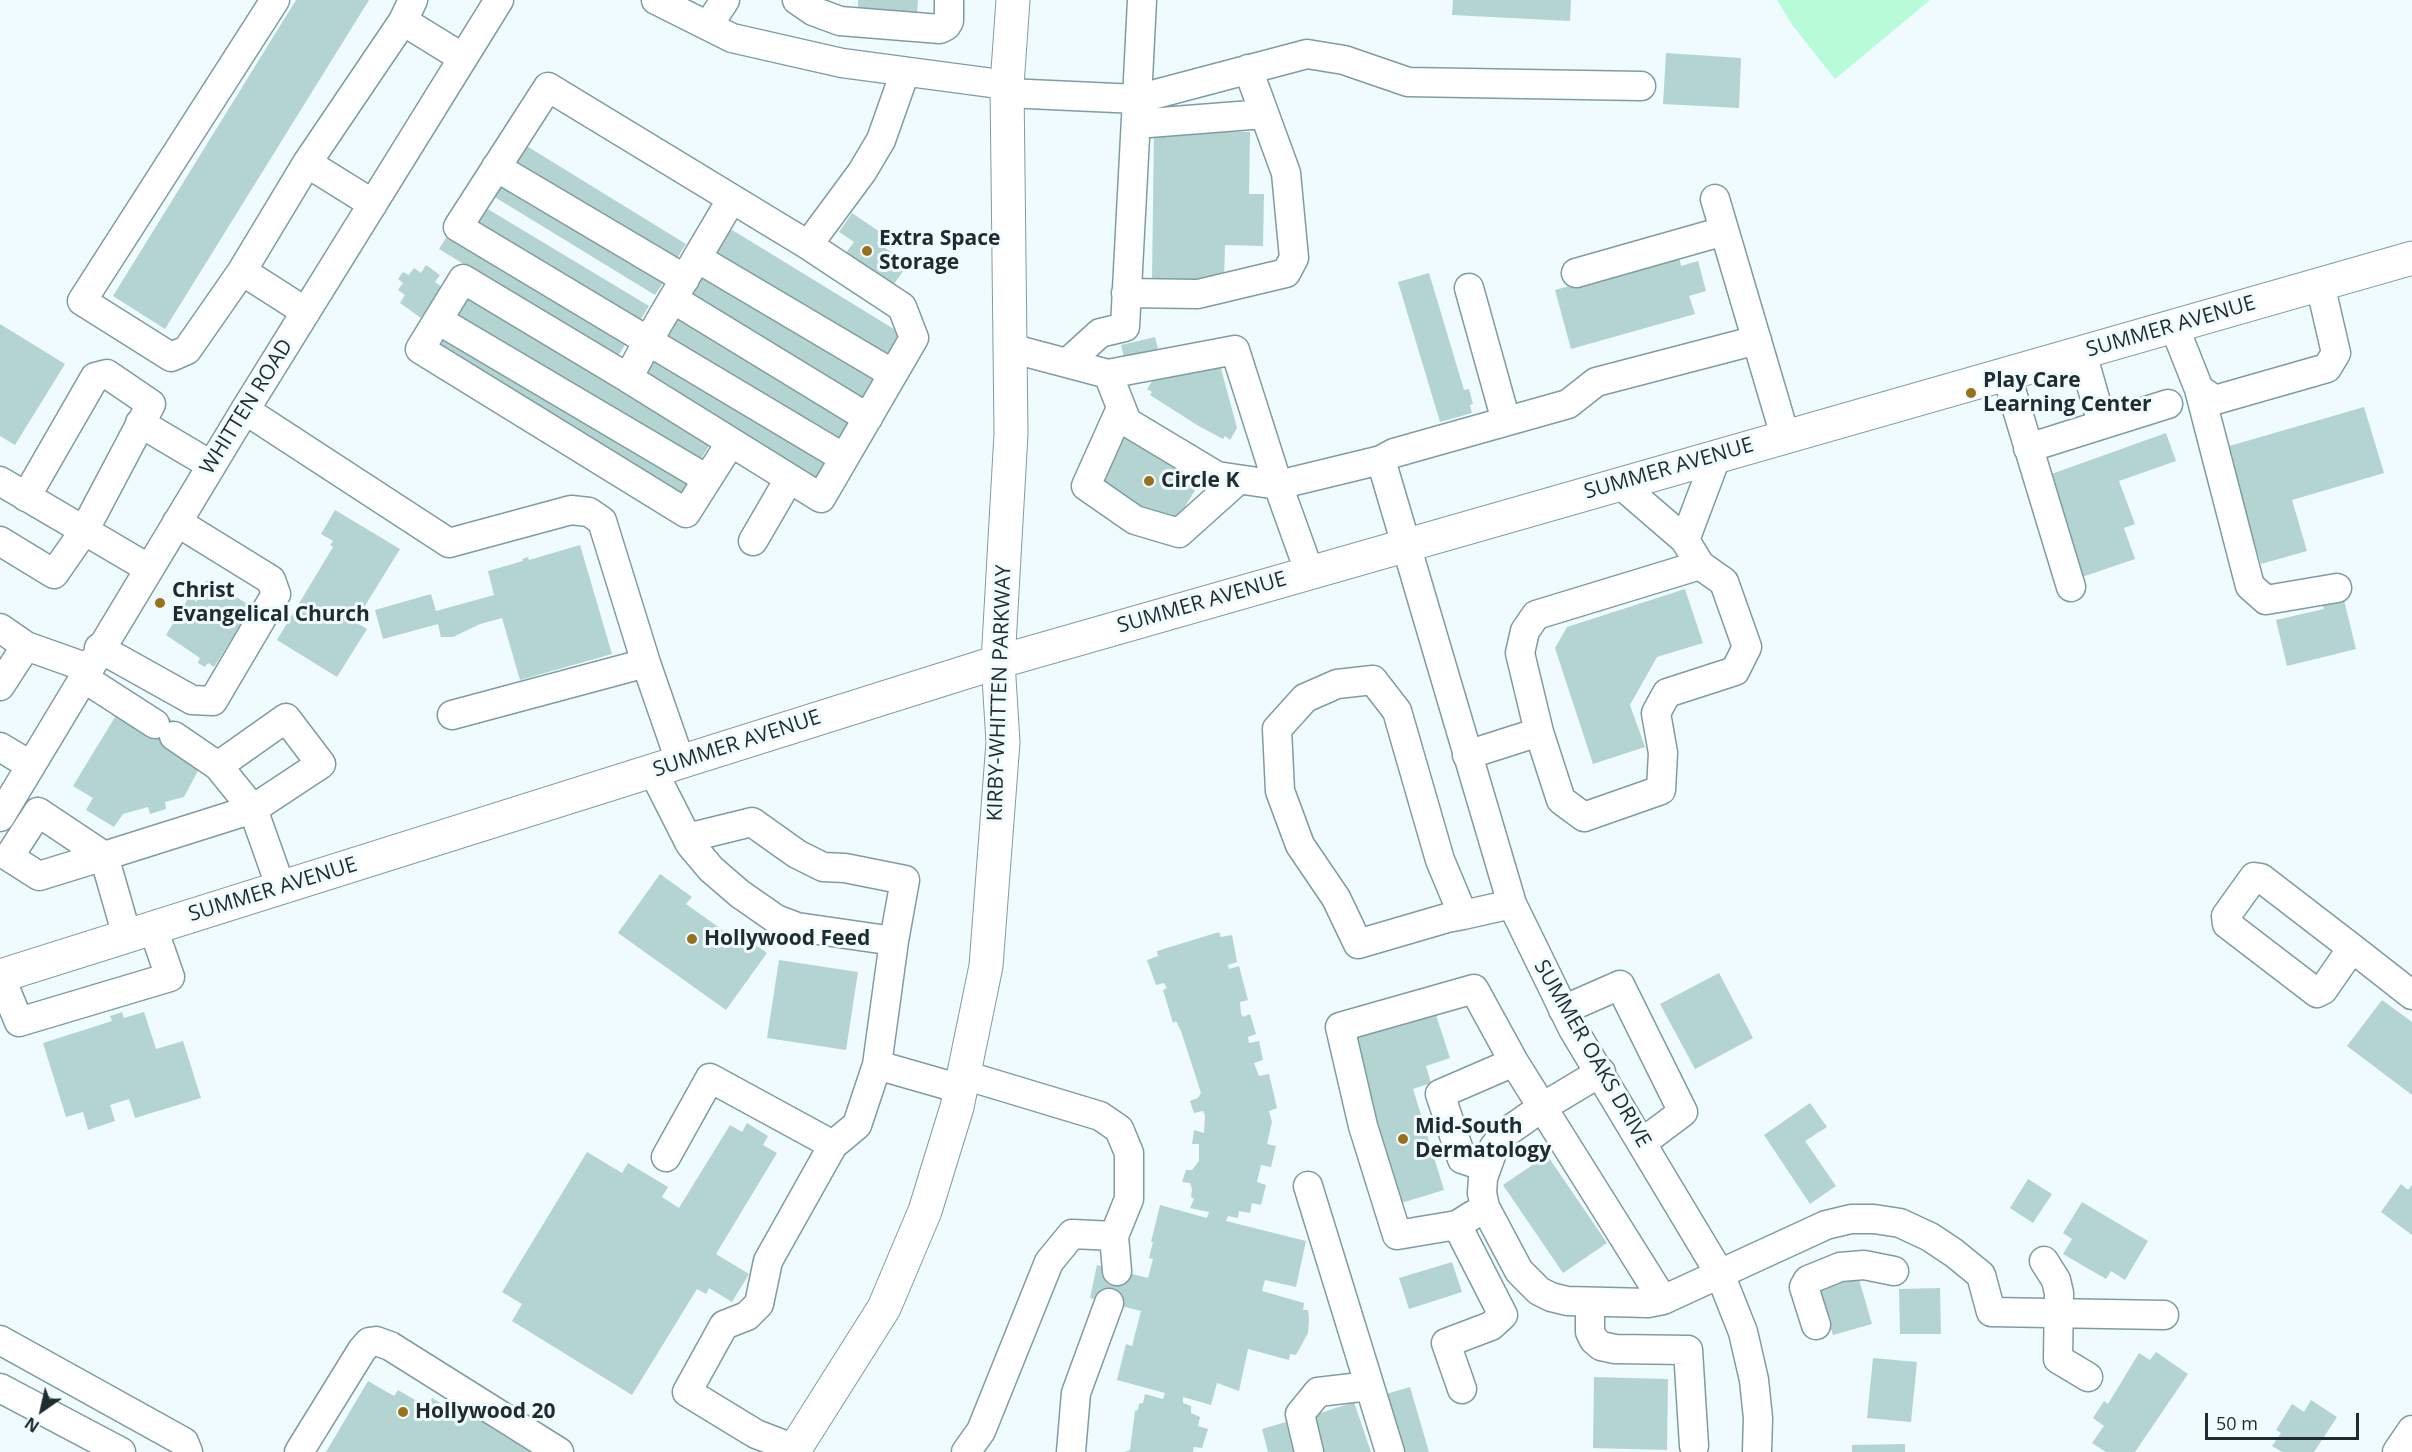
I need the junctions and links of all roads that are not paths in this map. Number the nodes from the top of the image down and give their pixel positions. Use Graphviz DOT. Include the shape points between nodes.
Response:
graph roads {
  1 [pos="275,0"];
  2 [pos="499,0"];
  3 [pos="656,0"];
  4 [pos="725,0"];
  5 [pos="797,0"];
  6 [pos="949,0"];
  7 [pos="1013,0"];
  8 [pos="1142,0"];
  9 [pos="408,10"];
  10 [pos="841,10"];
  11 [pos="708,26"];
  12 [pos="463,58"];
  13 [pos="1248,69"];
  14 [pos="904,72"];
  15 [pos="1641,86"];
  16 [pos="1007,89"];
  17 [pos="1136,111"];
  18 [pos="1264,114"];
  19 [pos="307,163"];
  20 [pos="496,167"];
  21 [pos="1715,199"];
  22 [pos="731,200"];
  23 [pos="373,204"];
  24 [pos="1724,231"];
  25 [pos="808,245"];
  26 [pos="2412,258"];
  27 [pos="242,271"];
  28 [pos="1576,273"];
  29 [pos="685,279"];
  30 [pos="2320,284"];
  31 [pos="1469,288"];
  32 [pos="1126,293"];
  33 [pos="306,312"];
  34 [pos="438,321"];
  35 [pos="2174,326"];
  36 [pos="1757,340"];
  37 [pos="648,341"];
  38 [pos="1010,348"];
  39 [pos="2082,353"];
  40 [pos="1067,363"];
  41 [pos="2006,373"];
  42 [pos="892,374"];
  43 [pos="1108,374"];
  44 [pos="628,378"];
  45 [pos="2199,389"];
  46 [pos="2168,404"];
  47 [pos="1121,408"];
  48 [pos="245,410"];
  49 [pos="867,418"];
  50 [pos="1506,421"];
  51 [pos="140,423"];
  52 [pos="2102,423"];
  53 [pos="1785,436"];
  54 [pos="731,442"];
  55 [pos="2028,448"];
  56 [pos="1717,455"];
  57 [pos="844,458"];
  58 [pos="1381,460"];
  59 [pos="212,465"];
  60 [pos="708,479"];
  61 [pos="789,479"];
  62 [pos="0,481"];
  63 [pos="1237,481"];
  64 [pos="1619,483"];
  65 [pos="1278,485"];
  66 [pos="26,497"];
  67 [pos="177,522"];
  68 [pos="84,531"];
  69 [pos="1685,540"];
  70 [pos="753,541"];
  71 [pos="0,542"];
  72 [pos="1406,543"];
  73 [pos="1700,565"];
  74 [pos="148,568"];
  75 [pos="1309,571"];
  76 [pos="2071,587"];
  77 [pos="2337,588"];
  78 [pos="0,628"];
  79 [pos="26,646"];
  80 [pos="998,662"];
  81 [pos="646,663"];
  82 [pos="90,664"];
  83 [pos="0,686"];
  84 [pos="452,715"];
  85 [pos="1539,732"];
  86 [pos="0,747"];
  87 [pos="1467,755"];
  88 [pos="30,765"];
  89 [pos="218,766"];
  90 [pos="666,766"];
  91 [pos="4,800"];
  92 [pos="253,809"];
  93 [pos="38,812"];
  94 [pos="687,838"];
  95 [pos="104,856"];
  96 [pos="281,888"];
  97 [pos="1512,904"];
  98 [pos="1463,915"];
  99 [pos="140,932"];
  100 [pos="894,941"];
  101 [pos="2352,948"];
  102 [pos="0,976"];
  103 [pos="2412,995"];
  104 [pos="1563,1010"];
  105 [pos="1514,1062"];
  106 [pos="877,1065"];
  107 [pos="1601,1072"];
  108 [pos="962,1082"];
  109 [pos="1541,1108"];
  110 [pos="1643,1142"];
  111 [pos="832,1145"];
  112 [pos="666,1157"];
  113 [pos="1486,1167"];
  114 [pos="1308,1185"];
  115 [pos="1485,1207"];
  116 [pos="1457,1225"];
  117 [pos="1826,1225"];
  118 [pos="1114,1236"];
  119 [pos="2044,1261"];
  120 [pos="1840,1267"];
  121 [pos="1117,1270"];
  122 [pos="1894,1271"];
  123 [pos="1720,1274"];
  124 [pos="1663,1300"];
  125 [pos="1590,1302"];
  126 [pos="1109,1303"];
  127 [pos="2059,1314"];
  128 [pos="2164,1315"];
  129 [pos="1816,1325"];
  130 [pos="0,1340"];
  131 [pos="2088,1377"];
  132 [pos="1369,1386"];
  133 [pos="0,1388"];
  134 [pos="1462,1389"];
  135 [pos="2412,1430"];
  136 [pos="1694,1446"];
  137 [pos="794,1451"];
  138 [pos="121,1452"];
  139 [pos="188,1452"];
  140 [pos="299,1452"];
  141 [pos="559,1452"];
  142 [pos="966,1452"];
  143 [pos="1071,1452"];
  144 [pos="1309,1452"];
  145 [pos="1390,1452"];
  146 [pos="1757,1452"];
  147 [pos="2397,1452"];
  1 -- 27 [label="street" via="82,301 171,357 187,350"];
  2 -- 12 [label="street, WHITTEN ROAD"];
  3 -- 11 [label="street"];
  4 -- 11 [label="street"];
  5 -- 10 [label="street" via="822,15"];
  6 -- 10 [label="street" via="949,21 940,29"];
  7 -- 16 [label="main road, KIRBY-WHITTEN PARKWAY"];
  8 -- 17 [label="street"];
  9 -- 12 [label="street"];
  9 -- 19 [label="street"];
  11 -- 14 [label="street" via="732,38 842,63"];
  12 -- 23 [label="street, WHITTEN ROAD"];
  13 -- 15 [label="street" via="1307,54 1344,60 1408,82"];
  13 -- 17 [label="street"];
  13 -- 18 [label="street"];
  14 -- 16 [label="street"];
  14 -- 25 [label="street" via="881,140"];
  16 -- 17 [label="street"];
  16 -- 38 [label="main road, KIRBY-WHITTEN PARKWAY"];
  17 -- 18 [label="street"];
  17 -- 32 [label="street"];
  18 -- 32 [label="street" via="1286,173 1294,258 1286,273 1198,294"];
  19 -- 23 [label="street"];
  19 -- 27 [label="street"];
  20 -- 22 [label="street" via="548,87"];
  20 -- 29 [label="street"];
  20 -- 37 [label="street" via="458,227"];
  21 -- 24 [label="street"];
  22 -- 25 [label="street"];
  22 -- 29 [label="street"];
  23 -- 33 [label="street, WHITTEN ROAD"];
  24 -- 28 [label="street"];
  24 -- 36 [label="street"];
  25 -- 42 [label="street" via="902,307 914,338"];
  26 -- 30 [label="main road, SUMMER AVENUE"];
  27 -- 33 [label="street"];
  29 -- 37 [label="street"];
  29 -- 42 [label="street"];
  29 -- 49 [label="street"];
  30 -- 35 [label="main road, SUMMER AVENUE"];
  30 -- 45 [label="street" via="2336,353 2327,368 2215,400"];
  31 -- 50 [label="street"];
  32 -- 40 [label="street" via="1125,327 1100,333"];
  33 -- 48 [label="street, WHITTEN ROAD"];
  34 -- 44 [label="street" via="463,279"];
  34 -- 60 [label="street"];
  34 -- 60 [label="street" via="420,349 686,513"];
  35 -- 39 [label="main road, SUMMER AVENUE"];
  35 -- 45 [label="street"];
  36 -- 50 [label="street" via="1596,382 1568,404"];
  36 -- 53 [label="street"];
  37 -- 44 [label="street"];
  37 -- 57 [label="street"];
  38 -- 40 [label="street"];
  38 -- 80 [label="main road, KIRBY-WHITTEN PARKWAY" via="1011,434"];
  39 -- 41 [label="main road, SUMMER AVENUE"];
  39 -- 52 [label="street"];
  40 -- 43 [label="street"];
  41 -- 53 [label="main road, SUMMER AVENUE"];
  41 -- 55 [label="street"];
  42 -- 49 [label="street"];
  43 -- 47 [label="street"];
  43 -- 65 [label="street" via="1235,350"];
  44 -- 54 [label="street"];
  45 -- 77 [label="street" via="2250,586 2266,600"];
  46 -- 52 [label="street"];
  47 -- 63 [label="street" via="1127,422 1217,476"];
  47 -- 63 [label="street" via="1086,486 1135,520 1179,533"];
  48 -- 59 [label="street, WHITTEN ROAD"];
  48 -- 81 [label="street" via="449,543 571,510 589,512 602,521"];
  49 -- 57 [label="street"];
  50 -- 58 [label="street"];
  51 -- 59 [label="street"];
  51 -- 66 [label="street" via="151,404 107,374 95,377"];
  51 -- 68 [label="street"];
  52 -- 55 [label="street"];
  53 -- 56 [label="main road, SUMMER AVENUE"];
  54 -- 60 [label="street"];
  54 -- 61 [label="street"];
  55 -- 76 [label="street"];
  56 -- 64 [label="main road, SUMMER AVENUE"];
  56 -- 69 [label="street"];
  57 -- 61 [label="street" via="821,498"];
  58 -- 65 [label="street"];
  58 -- 72 [label="street, SUMMER OAKS DRIVE"];
  59 -- 67 [label="street, WHITTEN ROAD"];
  61 -- 70 [label="street"];
  62 -- 66 [label="street"];
  63 -- 65 [label="street"];
  64 -- 69 [label="street"];
  64 -- 72 [label="main road, SUMMER AVENUE"];
  65 -- 75 [label="street"];
  66 -- 68 [label="street"];
  67 -- 74 [label="street, WHITTEN ROAD"];
  67 -- 82 [label="street" via="271,580 276,594 213,700 192,700"];
  68 -- 71 [label="street" via="54,574"];
  68 -- 74 [label="street"];
  69 -- 73 [label="street"];
  72 -- 75 [label="main road, SUMMER AVENUE"];
  72 -- 87 [label="street, SUMMER OAKS DRIVE"];
  73 -- 85 [label="street" via="1536,615 1525,631 1520,652"];
  73 -- 85 [label="street" via="1724,582 1747,647 1734,671 1667,693 1656,712 1663,753 1661,790 1584,817 1561,800"];
  74 -- 82 [label="street, WHITTEN ROAD"];
  75 -- 80 [label="main road, SUMMER AVENUE"];
  78 -- 79 [label="street"];
  79 -- 82 [label="street"];
  79 -- 83 [label="street"];
  80 -- 90 [label="main road, SUMMER AVENUE"];
  80 -- 108 [label="main road, KIRBY-WHITTEN PARKWAY" via="1003,742 986,966"];
  81 -- 84 [label="street"];
  81 -- 90 [label="street"];
  82 -- 88 [label="street, WHITTEN ROAD"];
  82 -- 89 [label="street" via="165,730"];
  85 -- 87 [label="street"];
  86 -- 88 [label="street"];
  87 -- 97 [label="street, SUMMER OAKS DRIVE"];
  88 -- 91 [label="street, WHITTEN ROAD"];
  89 -- 92 [label="street"];
  89 -- 92 [label="street" via="286,718 321,764"];
  90 -- 94 [label="street"];
  90 -- 96 [label="main road, SUMMER AVENUE"];
  91 -- 93 [label="street"];
  92 -- 95 [label="street"];
  92 -- 96 [label="street"];
  93 -- 95 [label="street"];
  93 -- 95 [label="street" via="9,857 39,876"];
  94 -- 100 [label="street" via="711,869 776,919 797,927"];
  94 -- 100 [label="street" via="752,822 823,867 904,880"];
  95 -- 99 [label="street"];
  96 -- 99 [label="main road, SUMMER AVENUE"];
  97 -- 98 [label="street"];
  97 -- 104 [label="street, SUMMER OAKS DRIVE"];
  98 -- 98 [label="street" via="1358,944 1336,898 1300,845 1280,791 1277,729 1305,698 1336,684 1373,680 1397,711 1440,860"];
  99 -- 102 [label="main road, SUMMER AVENUE"];
  99 -- 102 [label="street" via="171,977 19,1022"];
  100 -- 106 [label="street"];
  101 -- 101 [label="street" via="2261,878 2254,878 2226,916 2227,924 2317,993"];
  101 -- 103 [label="street"];
  104 -- 107 [label="street, SUMMER OAKS DRIVE"];
  104 -- 110 [label="street" via="1620,985 1683,1112"];
  105 -- 109 [label="street"];
  105 -- 113 [label="street" via="1440,1094 1462,1159"];
  105 -- 116 [label="street" via="1474,989 1340,1027 1364,1126 1397,1235"];
  106 -- 108 [label="street"];
  106 -- 111 [label="street" via="857,1125"];
  107 -- 109 [label="street"];
  107 -- 110 [label="street, SUMMER OAKS DRIVE"];
  108 -- 118 [label="street" via="1100,1116 1119,1130 1129,1153 1130,1199"];
  108 -- 137 [label="main road, KIRBY-WHITTEN PARKWAY" via="925,1211 884,1308"];
  109 -- 113 [label="street" via="1504,1134"];
  109 -- 124 [label="street"];
  110 -- 123 [label="street, SUMMER OAKS DRIVE"];
  111 -- 112 [label="street" via="710,1078"];
  111 -- 137 [label="street" via="768,1261 759,1304 747,1316 724,1325 687,1392 756,1434"];
  113 -- 115 [label="street" via="1482,1193"];
  114 -- 132 [label="street"];
  115 -- 116 [label="street"];
  115 -- 125 [label="street" via="1520,1271 1533,1286 1551,1297"];
  116 -- 134 [label="street" via="1503,1315 1491,1326 1446,1343"];
  117 -- 120 [label="street"];
  117 -- 123 [label="street"];
  117 -- 127 [label="street" via="1851,1219 1900,1223 1930,1237 1981,1275 1991,1312"];
  118 -- 121 [label="street"];
  118 -- 142 [label="street" via="1072,1234 1049,1262 981,1431"];
  119 -- 127 [label="street" via="2056,1280"];
  120 -- 122 [label="street" via="1864,1264"];
  120 -- 129 [label="street" via="1808,1280 1804,1287"];
  123 -- 124 [label="street"];
  123 -- 146 [label="street, SUMMER OAKS DRIVE" via="1743,1332 1754,1380"];
  124 -- 125 [label="street"];
  125 -- 136 [label="street" via="1590,1332 1601,1346 1688,1350"];
  126 -- 143 [label="street" via="1076,1392"];
  127 -- 128 [label="street"];
  127 -- 131 [label="street" via="2058,1359"];
  130 -- 139 [label="street" via="184,1442"];
  132 -- 144 [label="street" via="1318,1392 1300,1414"];
  132 -- 145 [label="street"];
  133 -- 138 [label="street"];
  135 -- 147 [label="street"];
  140 -- 141 [label="street" via="362,1350 376,1341"];
}
